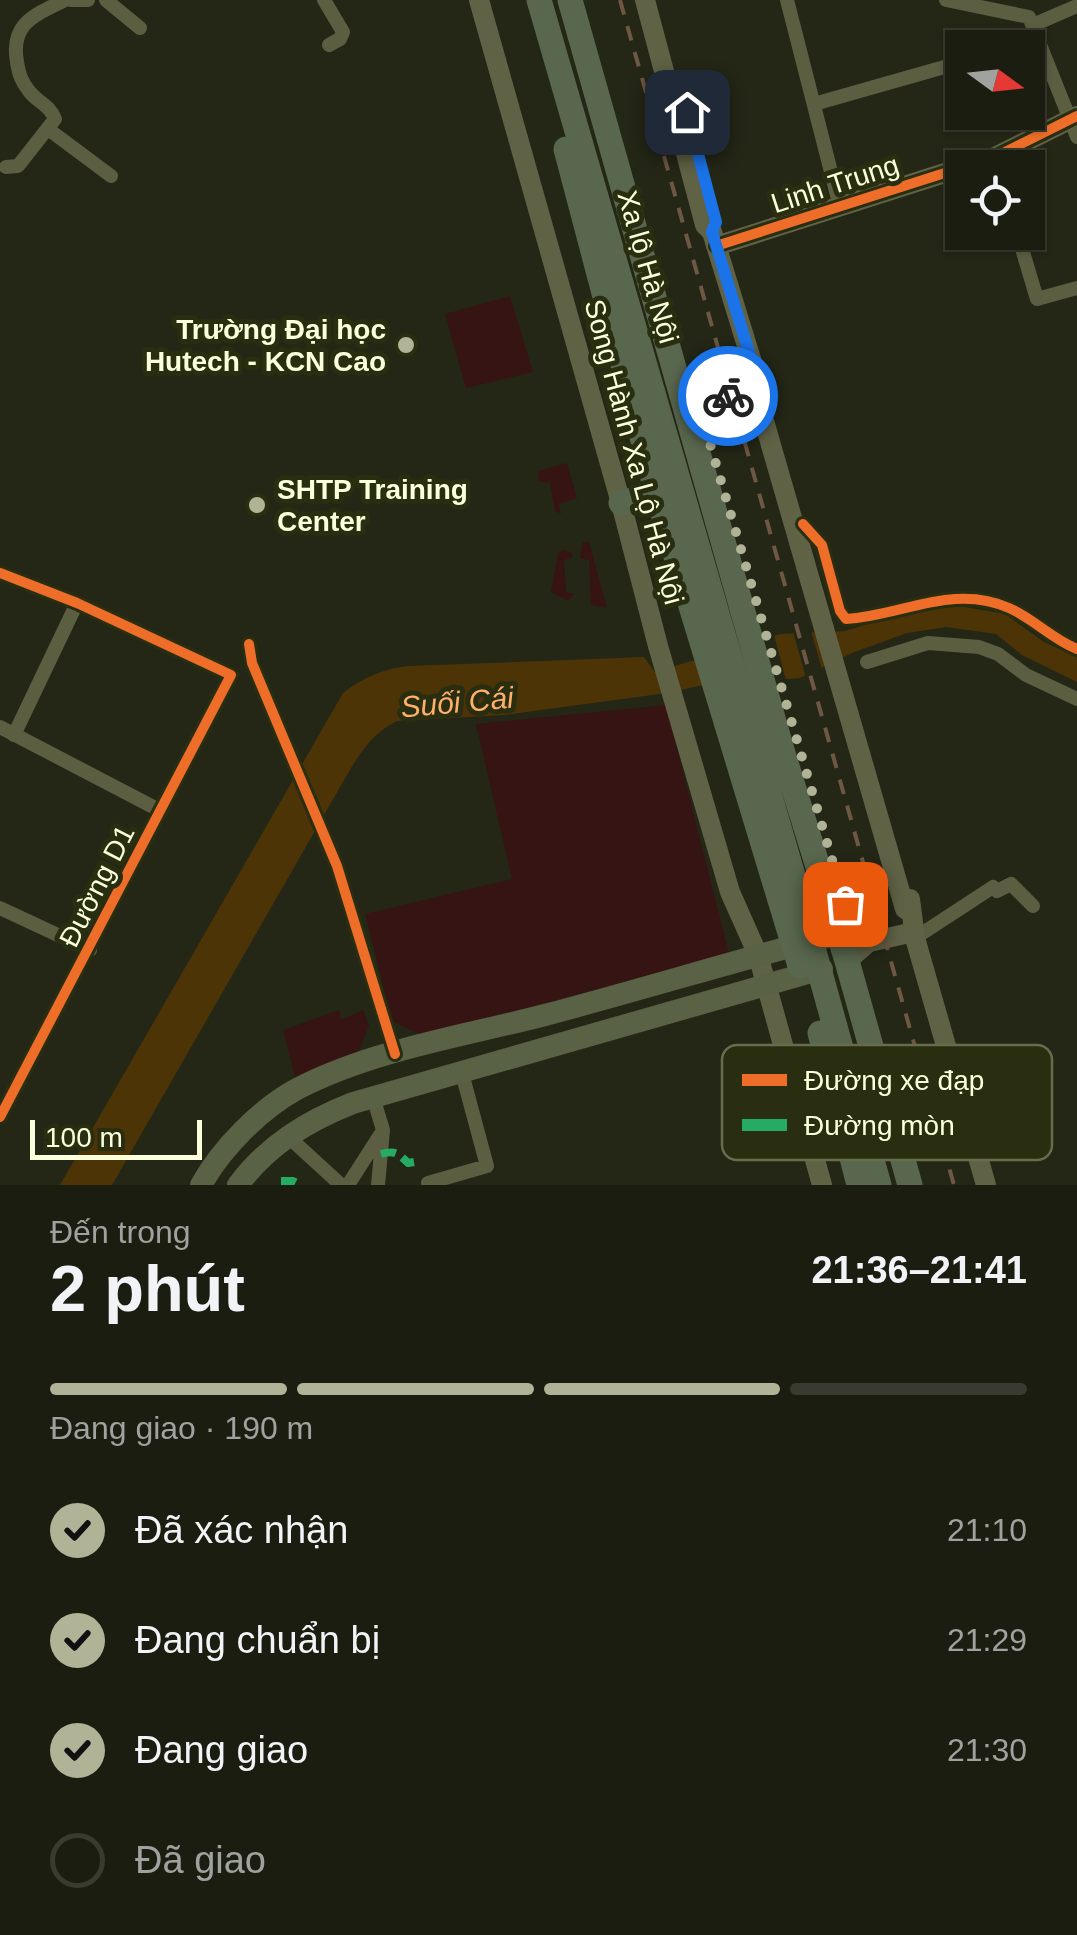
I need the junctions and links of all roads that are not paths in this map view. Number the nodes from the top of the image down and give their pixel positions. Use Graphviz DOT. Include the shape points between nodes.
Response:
graph roads {
  1 [pos="68,0"];
  2 [pos="88,0"];
  3 [pos="106,0"];
  4 [pos="324,0"];
  5 [pos="479,0"];
  6 [pos="490,0"];
  7 [pos="523,0"];
  8 [pos="540,0"];
  9 [pos="570,0"];
  10 [pos="582,0"];
  11 [pos="645,0"];
  12 [pos="657,0"];
  13 [pos="787,0"];
  14 [pos="946,0"];
  15 [pos="1077,6"];
  16 [pos="140,28"];
  17 [pos="1035,30"];
  18 [pos="1039,30"];
  19 [pos="329,45"];
  20 [pos="1045,53"];
  21 [pos="945,67"];
  22 [pos="814,104"];
  23 [pos="1076,124"];
  24 [pos="48,128"];
  25 [pos="1021,150"];
  26 [pos="2,167"];
  27 [pos="111,176"];
  28 [pos="945,177"];
  29 [pos="840,207"];
  30 [pos="714,239"];
  31 [pos="1022,250"];
  32 [pos="1077,288"];
  33 [pos="761,396"];
  34 [pos="693,408"];
  35 [pos="636,499"];
  36 [pos="804,524"];
  37 [pos="0,572"];
  38 [pos="820,599"];
  39 [pos="76,603"];
  40 [pos="706,616"];
  41 [pos="250,644"];
  42 [pos="1077,649"];
  43 [pos="867,662"];
  44 [pos="1077,699"];
  45 [pos="7,731"];
  46 [pos="770,754"];
  47 [pos="161,811"];
  48 [pos="794,880"];
  49 [pos="1033,906"];
  50 [pos="0,908"];
  51 [pos="785,916"];
  52 [pos="913,928"];
  53 [pos="802,943"];
  54 [pos="854,945"];
  55 [pos="90,950"];
  56 [pos="758,954"];
  57 [pos="811,972"];
  58 [pos="766,986"];
  59 [pos="783,1045"];
  60 [pos="827,1045"];
  61 [pos="834,1045"];
  62 [pos="877,1045"];
  63 [pos="946,1045"];
  64 [pos="395,1054"];
  65 [pos="457,1076"];
  66 [pos="402,1089"];
  67 [pos="363,1100"];
  68 [pos="268,1110"];
  69 [pos="0,1117"];
  70 [pos="384,1130"];
  71 [pos="294,1142"];
  72 [pos="815,1160"];
  73 [pos="853,1160"];
  74 [pos="871,1160"];
  75 [pos="904,1160"];
  76 [pos="979,1160"];
  77 [pos="428,1183"];
  78 [pos="192,1185"];
  79 [pos="200,1185"];
  80 [pos="238,1185"];
  81 [pos="249,1185"];
  82 [pos="345,1185"];
  83 [pos="378,1185"];
  84 [pos="822,1185"];
  85 [pos="859,1185"];
  86 [pos="879,1185"];
  87 [pos="910,1185"];
  88 [pos="986,1185"];
  1 -- 2 [label="street"];
  1 -- 24 [label="street" via="25,22 15,40 21,80 55,119"];
  3 -- 16 [label="street"];
  4 -- 19 [label="street" via="343,32"];
  5 -- 35 [label="main road, Song Hành Xa Lộ Hà Nội"];
  6 -- 35 [label="main road, Song Hành Xa Lộ Hà Nội"];
  7 -- 35 [label="highway, Xa lộ Hà Nội"];
  8 -- 40 [label="highway, Xa lộ Hà Nội"];
  9 -- 34 [label="highway, Xa lộ Hà Nội"];
  10 -- 34 [label="highway, Xa lộ Hà Nội"];
  11 -- 30 [label="main road" via="704,225"];
  12 -- 30 [label="main road" via="716,222"];
  13 -- 22 [label="street"];
  14 -- 17 [label="street" via="1029,17"];
  15 -- 18 [label="street"];
  20 -- 23 [label="street"];
  21 -- 22 [label="street"];
  22 -- 29 [label="street"];
  23 -- 25 [label="main road, Linh Trung"];
  24 -- 26 [label="street" via="18,166"];
  24 -- 27 [label="street"];
  28 -- 29 [label="main road, Linh Trung"];
  29 -- 30 [label="main road, Linh Trung"];
  30 -- 33 [label="main road"];
  31 -- 32 [label="street" via="1037,299"];
  33 -- 34 [label="highway"];
  33 -- 36 [label="main road" via="771,410"];
  33 -- 38 [label="main road"];
  34 -- 46 [label="highway, Xa lộ Hà Nội" via="750,604"];
  35 -- 40 [label="highway, Xa lộ Hà Nội"];
  35 -- 56 [label="main road, Song Hành Xa Lộ Hà Nội" via="663,643 740,917"];
  36 -- 38 [label="main road"];
  36 -- 42 [label="street" via="822,544 846,619 972,598 1013,609"];
  37 -- 39 [label="street"];
  38 -- 52 [label="main road"];
  39 -- 45 [label="street"];
  39 -- 47 [label="street, Đường D1" via="231,674"];
  40 -- 46 [label="highway, Xa lộ Hà Nội"];
  41 -- 64 [label="street" via="252,663 337,866"];
  43 -- 44 [label="street" via="928,643 979,647"];
  45 -- 47 [label="street"];
  46 -- 48 [label="highway, Xa lộ Hà Nội"];
  46 -- 51 [label="highway, Xa lộ Hà Nội"];
  46 -- 54 [label="highway, Xa lộ Hà Nội"];
  47 -- 55 [label="street, Đường D1"];
  48 -- 51 [label="highway"];
  48 -- 53 [label="highway, Xa lộ Hà Nội"];
  49 -- 52 [label="street" via="1011,884 993,887"];
  50 -- 55 [label="street"];
  51 -- 53 [label="highway, Xa lộ Hà Nội"];
  52 -- 54 [label="main road"];
  52 -- 63 [label="main road"];
  53 -- 54 [label="main road"];
  53 -- 56 [label="main road"];
  53 -- 57 [label="highway, Xa lộ Hà Nội"];
  54 -- 57 [label="main road"];
  54 -- 62 [label="highway, Xa lộ Hà Nội"];
  55 -- 69 [label="street, Đường D1"];
  56 -- 58 [label="main road, Song Hành Xa Lộ Hà Nội"];
  56 -- 64 [label="main road"];
  57 -- 58 [label="main road"];
  57 -- 60 [label="highway, Xa lộ Hà Nội"];
  57 -- 61 [label="highway, Xa lộ Hà Nội"];
  58 -- 59 [label="main road, Song Hành Xa Lộ Hà Nội"];
  58 -- 65 [label="main road"];
  64 -- 66 [label="main road"];
  64 -- 68 [label="main road" via="317,1080"];
  65 -- 66 [label="main road"];
  65 -- 77 [label="street" via="488,1166"];
  66 -- 67 [label="main road"];
  67 -- 70 [label="street"];
  67 -- 71 [label="main road" via="345,1117"];
  67 -- 80 [label="main road" via="296,1130"];
  68 -- 78 [label="main road" via="229,1136"];
  68 -- 79 [label="main road"];
  70 -- 82 [label="street"];
  70 -- 83 [label="street"];
  71 -- 81 [label="main road"];
  71 -- 82 [label="street"];
  72 -- 84 [label="main road, Song Hành Xa Lộ Hà Nội"];
  73 -- 85 [label="highway, Xa lộ Hà Nội"];
  74 -- 86 [label="highway, Xa lộ Hà Nội"];
  75 -- 87 [label="highway, Xa lộ Hà Nội"];
  76 -- 88 [label="main road"];
}
